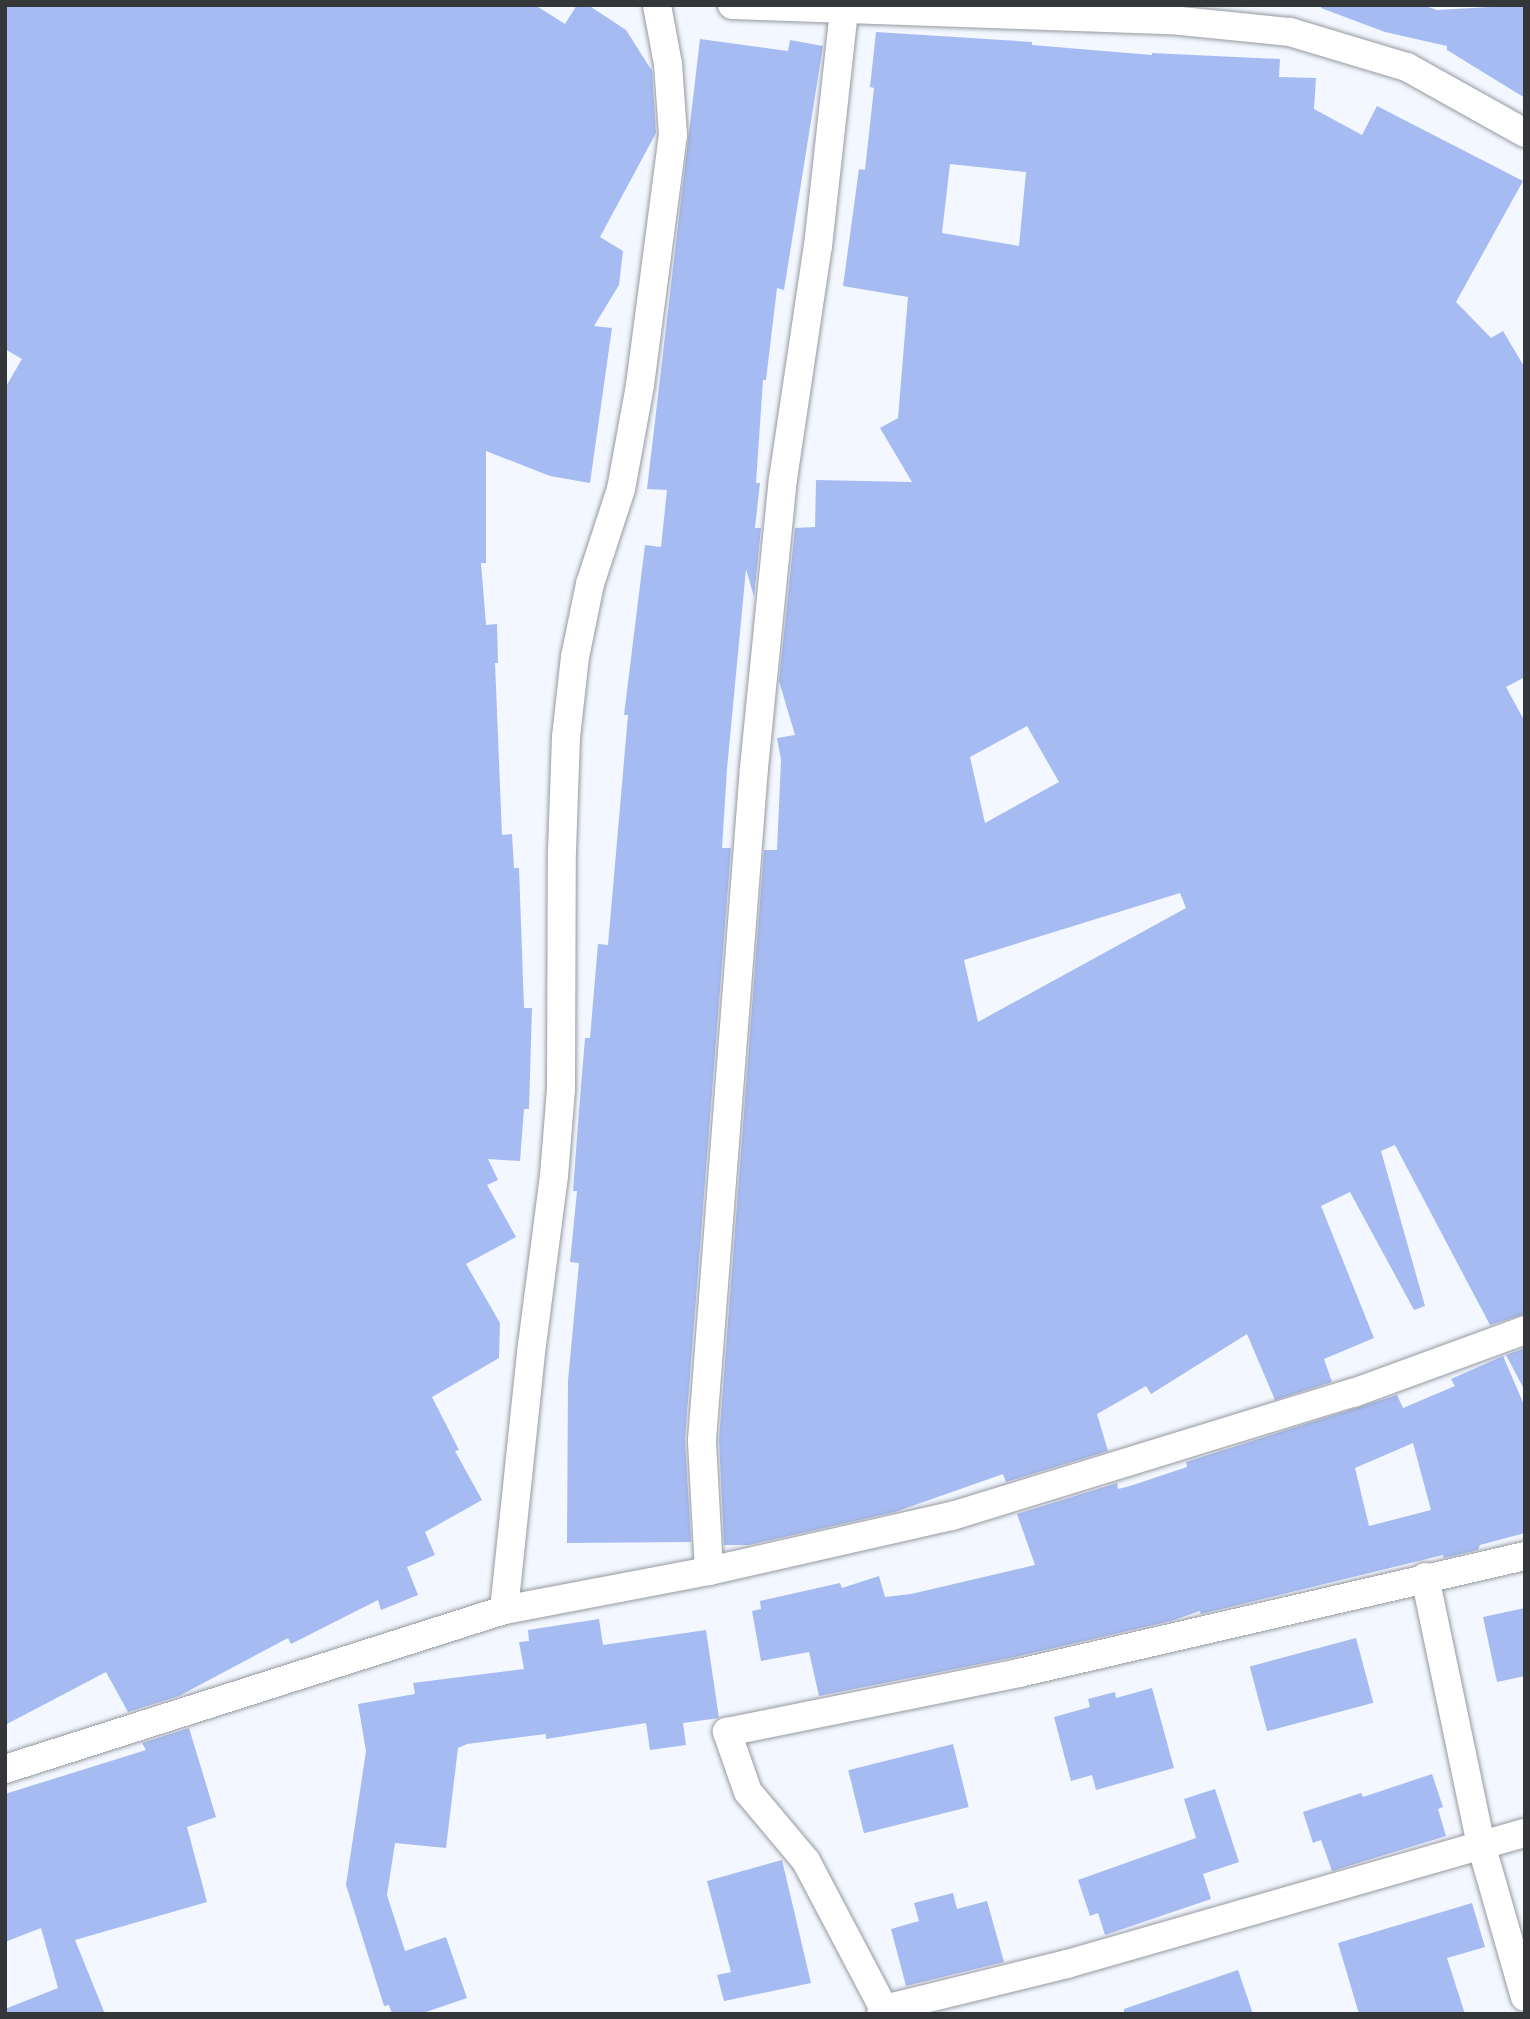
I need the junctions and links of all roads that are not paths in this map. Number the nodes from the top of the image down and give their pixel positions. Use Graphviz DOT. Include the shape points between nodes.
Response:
graph roads {
  1 [pos="657,5"];
  2 [pos="732,5"];
  3 [pos="844,9"];
  4 [pos="1525,133"];
  5 [pos="1525,1330"];
  6 [pos="1525,1556"];
  7 [pos="709,1571"];
  8 [pos="1425,1577"];
  9 [pos="504,1610"];
  10 [pos="5,1769"];
  11 [pos="1525,1833"];
  12 [pos="1481,1844"];
  13 [pos="1525,1997"];
  14 [pos="882,2011"];
  1 -- 9 [label="street" via="668,64 673,135 640,385 623,476 590,584 572,683 562,851 559,1114"];
  2 -- 3 [label="street"];
  3 -- 4 [label="street" via="1171,20 1290,32 1407,67"];
  3 -- 7 [label="street" via="818,246 783,479 754,768 702,1440"];
  5 -- 7 [label="street" via="1353,1393 952,1516"];
  6 -- 8 [label="street"];
  7 -- 9 [label="street"];
  8 -- 12 [label="street"];
  8 -- 14 [label="street" via="1019,1673 727,1732 748,1791 806,1861"];
  9 -- 10 [label="street"];
  11 -- 12 [label="street"];
  12 -- 13 [label="street"];
  12 -- 14 [label="street" via="1067,1964"];
}
